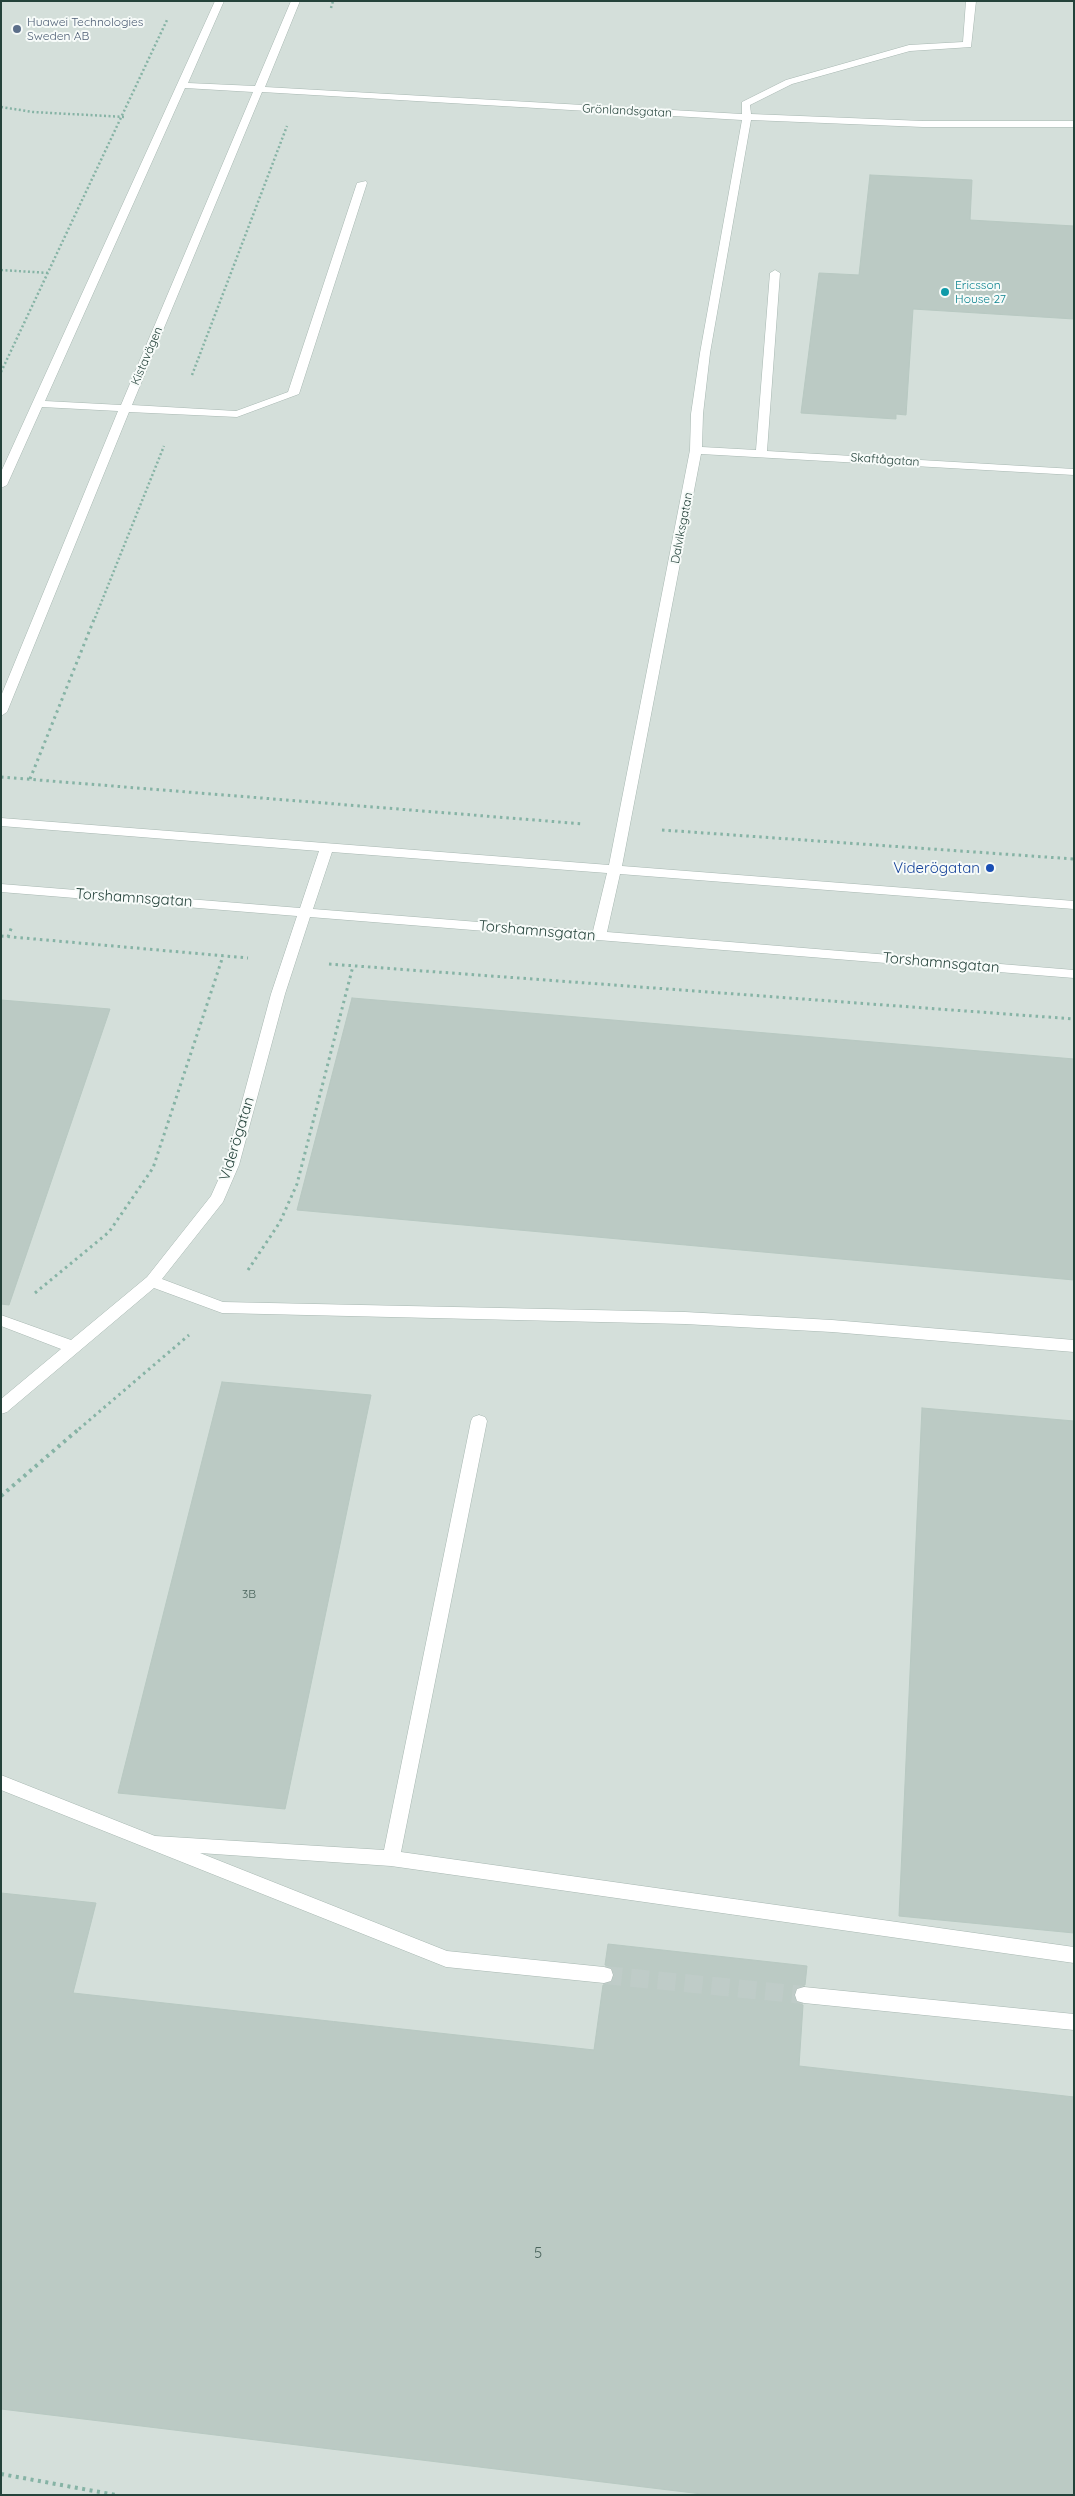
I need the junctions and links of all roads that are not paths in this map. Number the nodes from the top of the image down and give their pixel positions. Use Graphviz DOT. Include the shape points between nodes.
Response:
graph roads {
  1 [pos="220,1"];
  2 [pos="296,1"];
  3 [pos="971,1"];
  4 [pos="181,85"];
  5 [pos="258,90"];
  6 [pos="746,117"];
  7 [pos="1074,124"];
  8 [pos="362,183"];
  9 [pos="775,273"];
  10 [pos="38,404"];
  11 [pos="125,409"];
  12 [pos="696,450"];
  13 [pos="762,452"];
  14 [pos="1074,472"];
  15 [pos="1,485"];
  16 [pos="1,712"];
  17 [pos="1,822"];
  18 [pos="327,847"];
  19 [pos="615,868"];
  20 [pos="1,888"];
  21 [pos="1074,905"];
  22 [pos="305,912"];
  23 [pos="599,936"];
  24 [pos="1074,974"];
  25 [pos="152,1281"];
  26 [pos="2,1320"];
  27 [pos="1074,1346"];
  28 [pos="74,1348"];
  29 [pos="1,1408"];
  30 [pos="479,1421"];
  31 [pos="1,1782"];
  32 [pos="154,1843"];
  33 [pos="391,1858"];
  34 [pos="1074,1955"];
  35 [pos="604,1975"];
  36 [pos="804,1995"];
  37 [pos="1074,2022"];
  1 -- 4 [label="street"];
  2 -- 5 [label="street, Kistavägen"];
  3 -- 6 [label="street, Dalviksgatan" via="968,45 909,48 789,82 745,104"];
  4 -- 5 [label="street, Grönlandsgatan"];
  4 -- 10 [label="street"];
  5 -- 6 [label="street, Grönlandsgatan"];
  5 -- 11 [label="street, Kistavägen"];
  6 -- 7 [label="street, Grönlandsgatan" via="923,124"];
  6 -- 12 [label="street, Dalviksgatan" via="705,353"];
  8 -- 11 [label="street" via="293,394 237,414"];
  9 -- 13 [label="street"];
  10 -- 11 [label="street"];
  10 -- 15 [label="street"];
  11 -- 16 [label="street, Kistavägen"];
  12 -- 13 [label="street, Skaftågatan"];
  12 -- 19 [label="street, Dalviksgatan"];
  13 -- 14 [label="street, Skaftågatan"];
  17 -- 18 [label="street"];
  18 -- 19 [label="street"];
  18 -- 22 [label="street, Viderögatan"];
  19 -- 21 [label="street"];
  19 -- 23 [label="street, Dalviksgatan"];
  20 -- 22 [label="street, Torshamnsgatan"];
  22 -- 23 [label="street, Torshamnsgatan"];
  22 -- 25 [label="street, Viderögatan" via="232,1165 218,1198"];
  23 -- 24 [label="street, Torshamnsgatan"];
  25 -- 27 [label="street" via="222,1307 685,1318 832,1326"];
  25 -- 28 [label="street, Viderögatan"];
  26 -- 28 [label="street"];
  28 -- 29 [label="street, Viderögatan"];
  30 -- 33 [label="street"];
  31 -- 32 [label="street"];
  32 -- 33 [label="street"];
  32 -- 35 [label="street" via="446,1959"];
  33 -- 34 [label="street"];
  36 -- 37 [label="street"];
}
